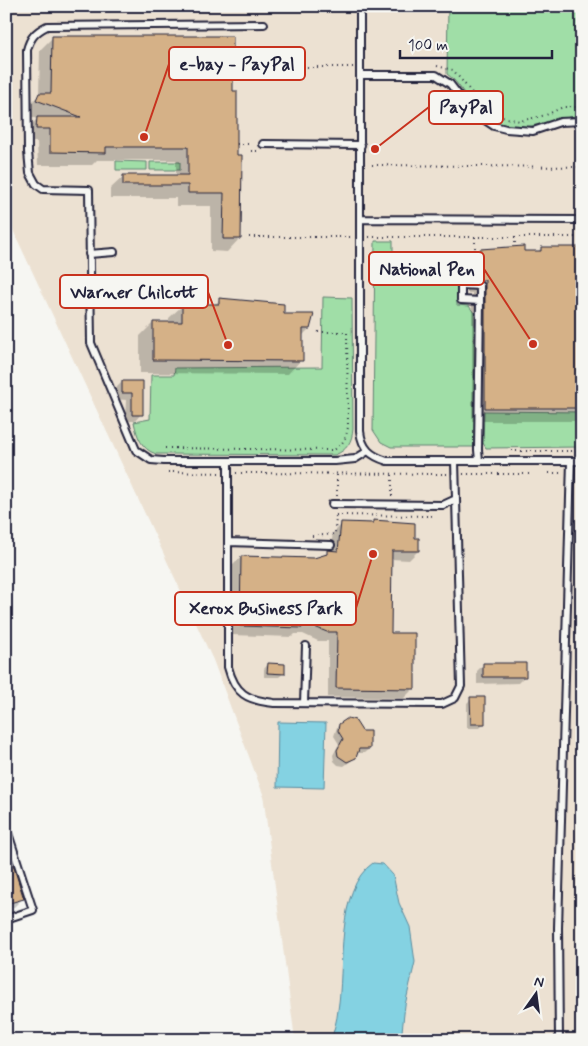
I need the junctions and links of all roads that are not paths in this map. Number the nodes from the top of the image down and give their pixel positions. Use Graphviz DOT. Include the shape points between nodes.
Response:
graph roads {
  1 [pos="360,8"];
  2 [pos="264,24"];
  3 [pos="361,75"];
  4 [pos="582,121"];
  5 [pos="264,144"];
  6 [pos="361,145"];
  7 [pos="360,219"];
  8 [pos="582,220"];
  9 [pos="114,252"];
  10 [pos="90,254"];
  11 [pos="480,301"];
  12 [pos="368,451"];
  13 [pos="228,461"];
  14 [pos="455,461"];
  15 [pos="478,461"];
  16 [pos="571,461"];
  17 [pos="582,461"];
  18 [pos="456,499"];
  19 [pos="334,504"];
  20 [pos="228,542"];
  21 [pos="331,545"];
  22 [pos="306,646"];
  23 [pos="304,703"];
  24 [pos="6,827"];
  25 [pos="6,919"];
  26 [pos="559,1040"];
  1 -- 3 [label="lane"];
  2 -- 10 [label="lane" via="46,26 33,35 27,50 30,173 43,189 90,190"];
  3 -- 4 [label="lane" via="436,75 450,84 482,120 506,130 533,131 560,122"];
  3 -- 6 [label="lane"];
  5 -- 6 [label="lane"];
  6 -- 7 [label="lane"];
  7 -- 8 [label="lane"];
  7 -- 12 [label="lane" via="360,431 362,443"];
  9 -- 10 [label="lane"];
  10 -- 13 [label="lane" via="91,343 136,450 151,460"];
  11 -- 11 [label="lane" via="480,286 461,285 461,300"];
  11 -- 15 [label="lane"];
  12 -- 13 [label="lane" via="355,459 335,461"];
  12 -- 14 [label="lane" via="375,458 387,461"];
  13 -- 20 [label="lane"];
  14 -- 15 [label="lane"];
  14 -- 18 [label="lane"];
  15 -- 16 [label="lane"];
  16 -- 17 [label="lane"];
  16 -- 26 [label="lane" via="558,928"];
  18 -- 19 [label="lane" via="443,505"];
  18 -- 23 [label="lane" via="461,686 455,698 442,704"];
  20 -- 21 [label="lane"];
  20 -- 23 [label="lane" via="228,667 233,684 256,701"];
  22 -- 23 [label="lane"];
  24 -- 25 [label="lane" via="33,910"];
}
